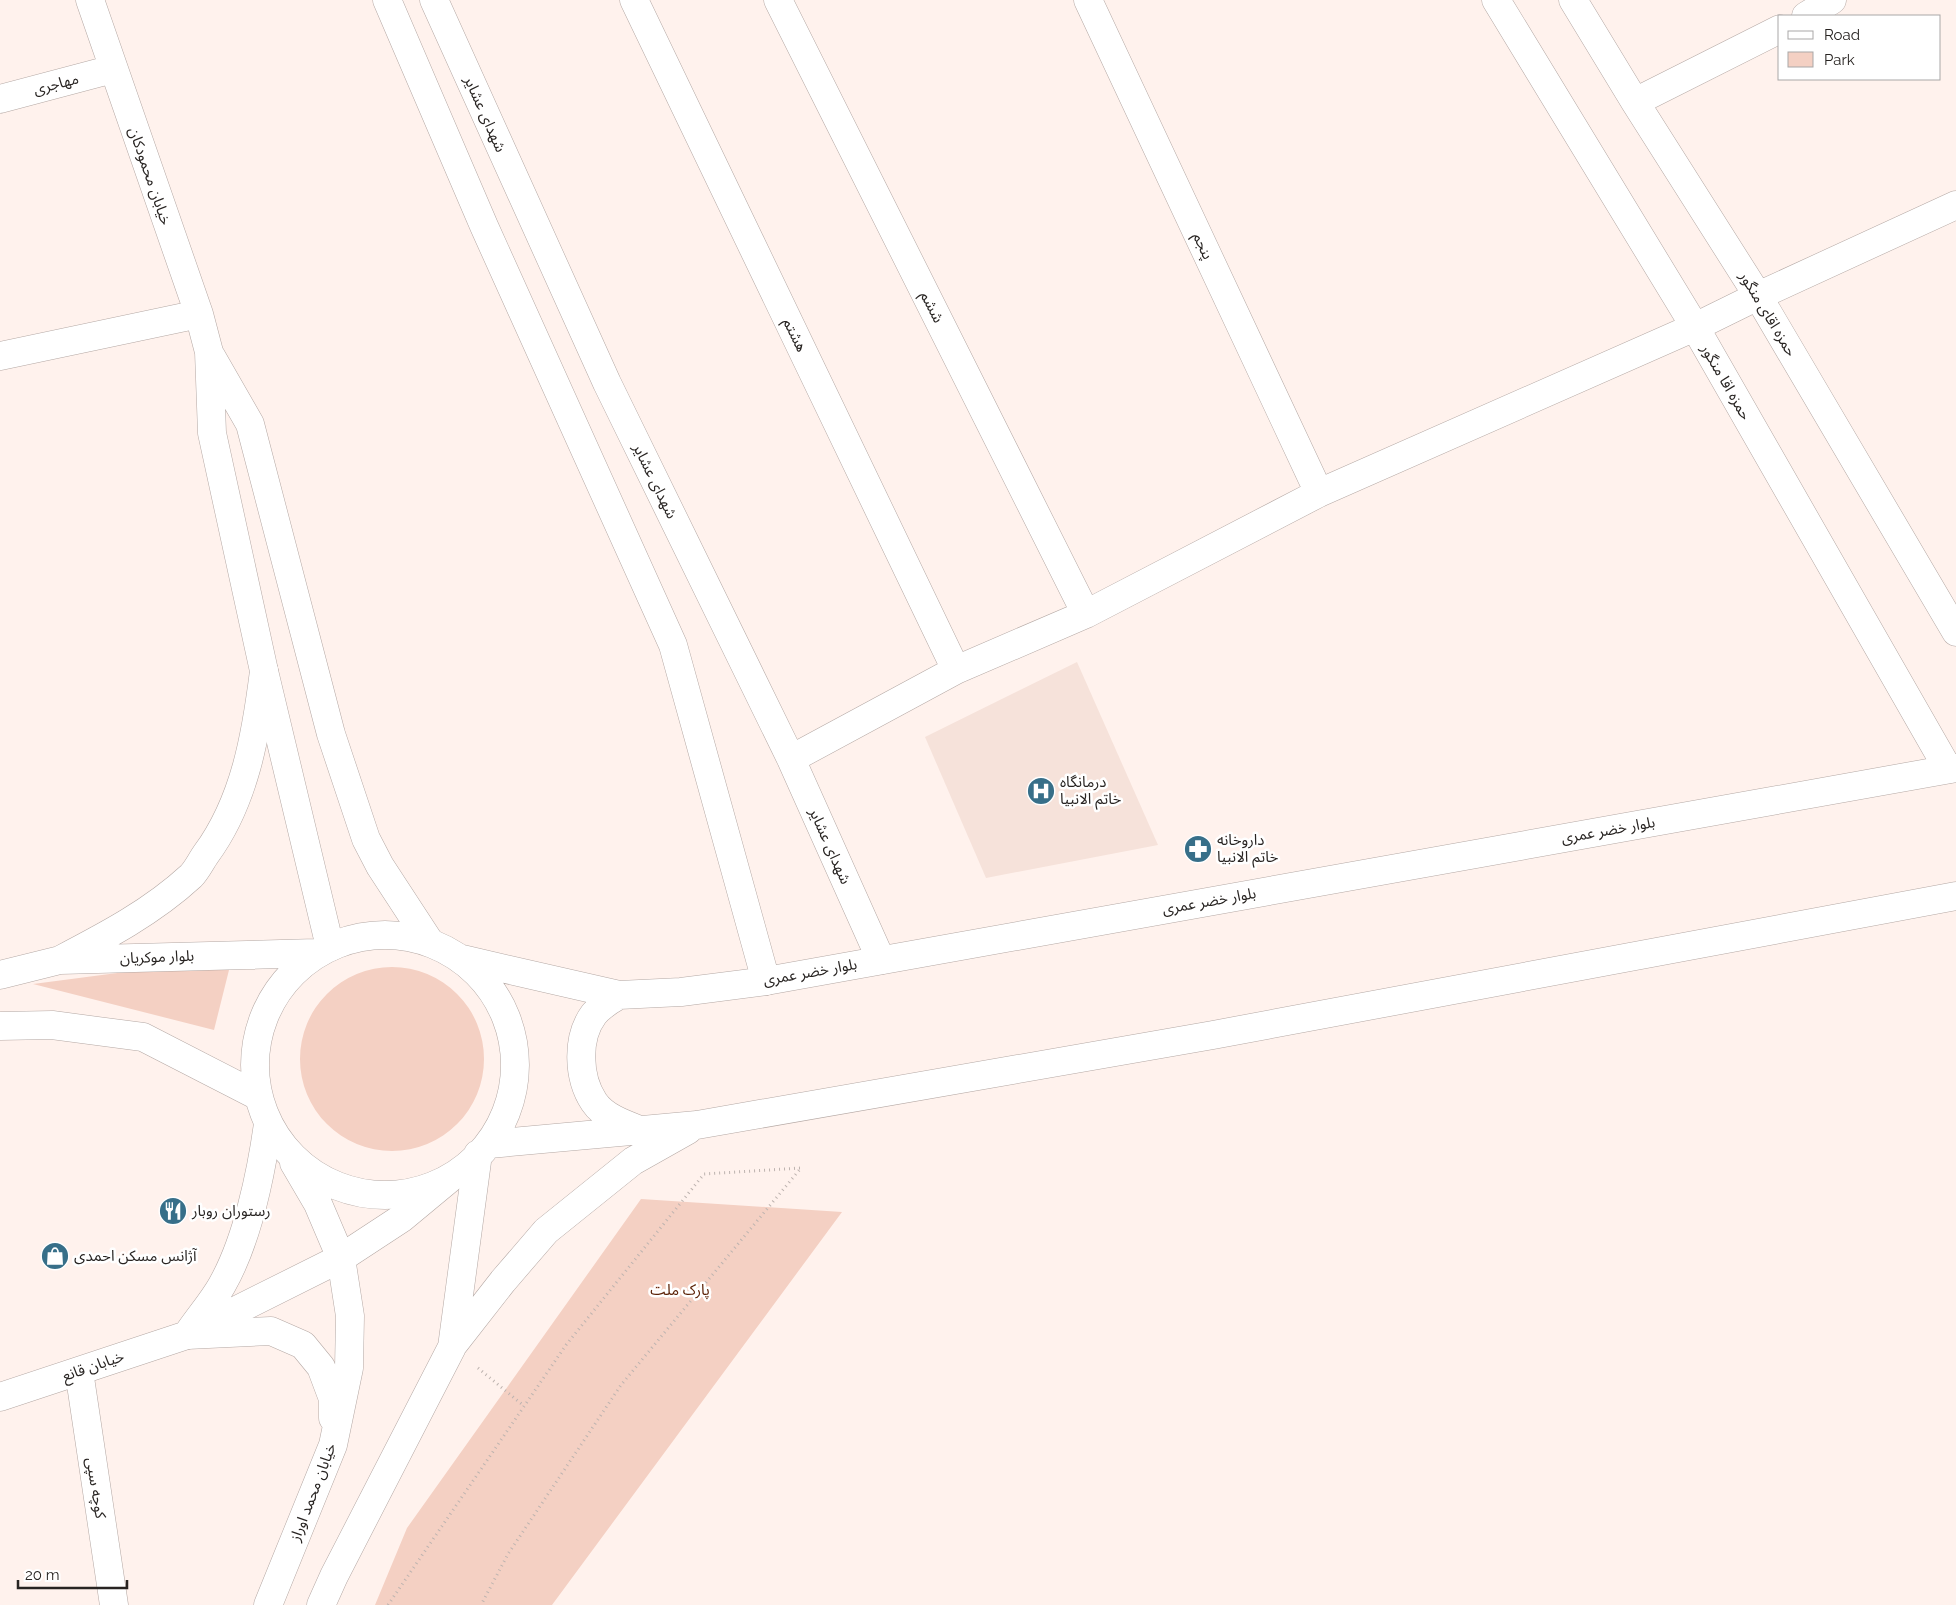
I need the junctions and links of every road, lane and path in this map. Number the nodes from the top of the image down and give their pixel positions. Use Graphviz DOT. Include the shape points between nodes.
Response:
graph roads {
  1 [pos="90,0"];
  2 [pos="387,0"];
  3 [pos="434,0"];
  4 [pos="634,0"];
  5 [pos="778,0"];
  6 [pos="1088,0"];
  7 [pos="1496,0"];
  8 [pos="1573,0"];
  9 [pos="1778,30"];
  10 [pos="113,69"];
  11 [pos="0,99"];
  12 [pos="1635,102"];
  13 [pos="1956,205"];
  14 [pos="1758,296"];
  15 [pos="199,314"];
  16 [pos="1695,327"];
  17 [pos="209,352"];
  18 [pos="0,356"];
  19 [pos="1318,493"];
  20 [pos="1086,614"];
  21 [pos="1956,632"];
  22 [pos="956,670"];
  23 [pos="264,671"];
  24 [pos="791,760"];
  25 [pos="1952,768"];
  26 [pos="1956,896"];
  27 [pos="429,941"];
  28 [pos="323,950"];
  29 [pos="462,959"];
  30 [pos="60,960"];
  31 [pos="881,960"];
  32 [pos="0,975"];
  33 [pos="766,981"];
  34 [pos="619,995"];
  35 [pos="0,1026"];
  36 [pos="258,1096"];
  37 [pos="268,1124"];
  38 [pos="697,1125"];
  39 [pos="641,1130"];
  40 [pos="483,1149"];
  41 [pos="285,1150"];
  42 [pos="449,1179"];
  43 [pos="341,1258"];
  44 [pos="187,1335"];
  45 [pos="452,1346"];
  46 [pos="78,1371"];
  47 [pos="0,1397"];
  48 [pos="524,1406"];
  49 [pos="333,1446"];
  50 [pos="114,1605"];
  51 [pos="268,1605"];
  52 [pos="320,1605"];
  53 [pos="388,1605"];
  54 [pos="481,1605"];
  1 -- 10 [label="street, خیابان محمودکان"];
  2 -- 33 [label="street" via="484,226 674,645"];
  3 -- 24 [label="street, شهدای عشایر" via="607,384"];
  4 -- 22 [label="street, هشتم"];
  5 -- 20 [label="street, ششم"];
  6 -- 19 [label="street, پنجم"];
  7 -- 16 [label="street, حمزه اقا منگور"];
  8 -- 12 [label="street, حمزه اقای منگور"];
  9 -- 12 [label="street"];
  10 -- 11 [label="street, مهاجری"];
  10 -- 15 [label="street, خیابان محمودکان"];
  12 -- 14 [label="street, حمزه اقای منگور"];
  13 -- 14 [label="street"];
  14 -- 16 [label="street"];
  14 -- 21 [label="street, حمزه اقای منگور"];
  15 -- 17 [label="street, خیابان محمودکان"];
  15 -- 18 [label="street"];
  16 -- 19 [label="street"];
  16 -- 25 [label="street, حمزه اقا منگور"];
  17 -- 23 [label="street" via="212,434"];
  17 -- 27 [label="street" via="250,424 331,734 366,839"];
  19 -- 20 [label="street"];
  20 -- 22 [label="street"];
  22 -- 24 [label="street"];
  23 -- 28 [label="street"];
  23 -- 30 [label="street" via="248,764 234,805 215,843 192,874 151,909"];
  24 -- 31 [label="street, شهدای عشایر"];
  25 -- 31 [label="street, بلوار خضر عمری"];
  26 -- 38 [label="street" via="1213,1035"];
  27 -- 28 [label="street" via="391,933 352,938"];
  27 -- 29 [label="street"];
  28 -- 30 [label="street, بلوار موکریان"];
  28 -- 36 [label="street" via="285,980 264,1015 254,1055"];
  29 -- 34 [label="street, بلوار خضر عمری"];
  29 -- 40 [label="street" via="487,983 505,1012 514,1046 515,1080 506,1114"];
  30 -- 32 [label="street, بلوار موکریان"];
  31 -- 33 [label="street, بلوار خضر عمری"];
  33 -- 34 [label="street, بلوار خضر عمری" via="681,992"];
  34 -- 39 [label="street" via="594,1014 582,1048 582,1070 586,1087 595,1103 621,1123"];
  35 -- 36 [label="street" via="52,1025 143,1037"];
  36 -- 37 [label="street"];
  37 -- 41 [label="street"];
  37 -- 44 [label="street" via="240,1244 222,1284"];
  38 -- 39 [label="street"];
  38 -- 45 [label="street" via="633,1160 546,1231"];
  39 -- 40 [label="street"];
  40 -- 42 [label="street"];
  40 -- 45 [label="street"];
  41 -- 42 [label="street" via="312,1174 345,1189 380,1196 415,1192"];
  41 -- 43 [label="street, خیابان محمد اوراز" via="318,1204"];
  42 -- 43 [label="street" via="402,1218"];
  43 -- 44 [label="street"];
  43 -- 49 [label="street, خیابان محمد اوراز" via="350,1316 349,1368"];
  44 -- 46 [label="street, خیابان قانع"];
  44 -- 49 [label="street" via="272,1331 302,1345 321,1367 333,1399"];
  45 -- 48 [label="path"];
  45 -- 52 [label="street"];
  46 -- 47 [label="street, خیابان قانع"];
  46 -- 50 [label="street, کوچه سپی"];
  48 -- 53 [label="path"];
  48 -- 54 [label="path" via="566,1345 704,1174 801,1168 621,1386 508,1554"];
  49 -- 51 [label="street, خیابان محمد اوراز"];
}
